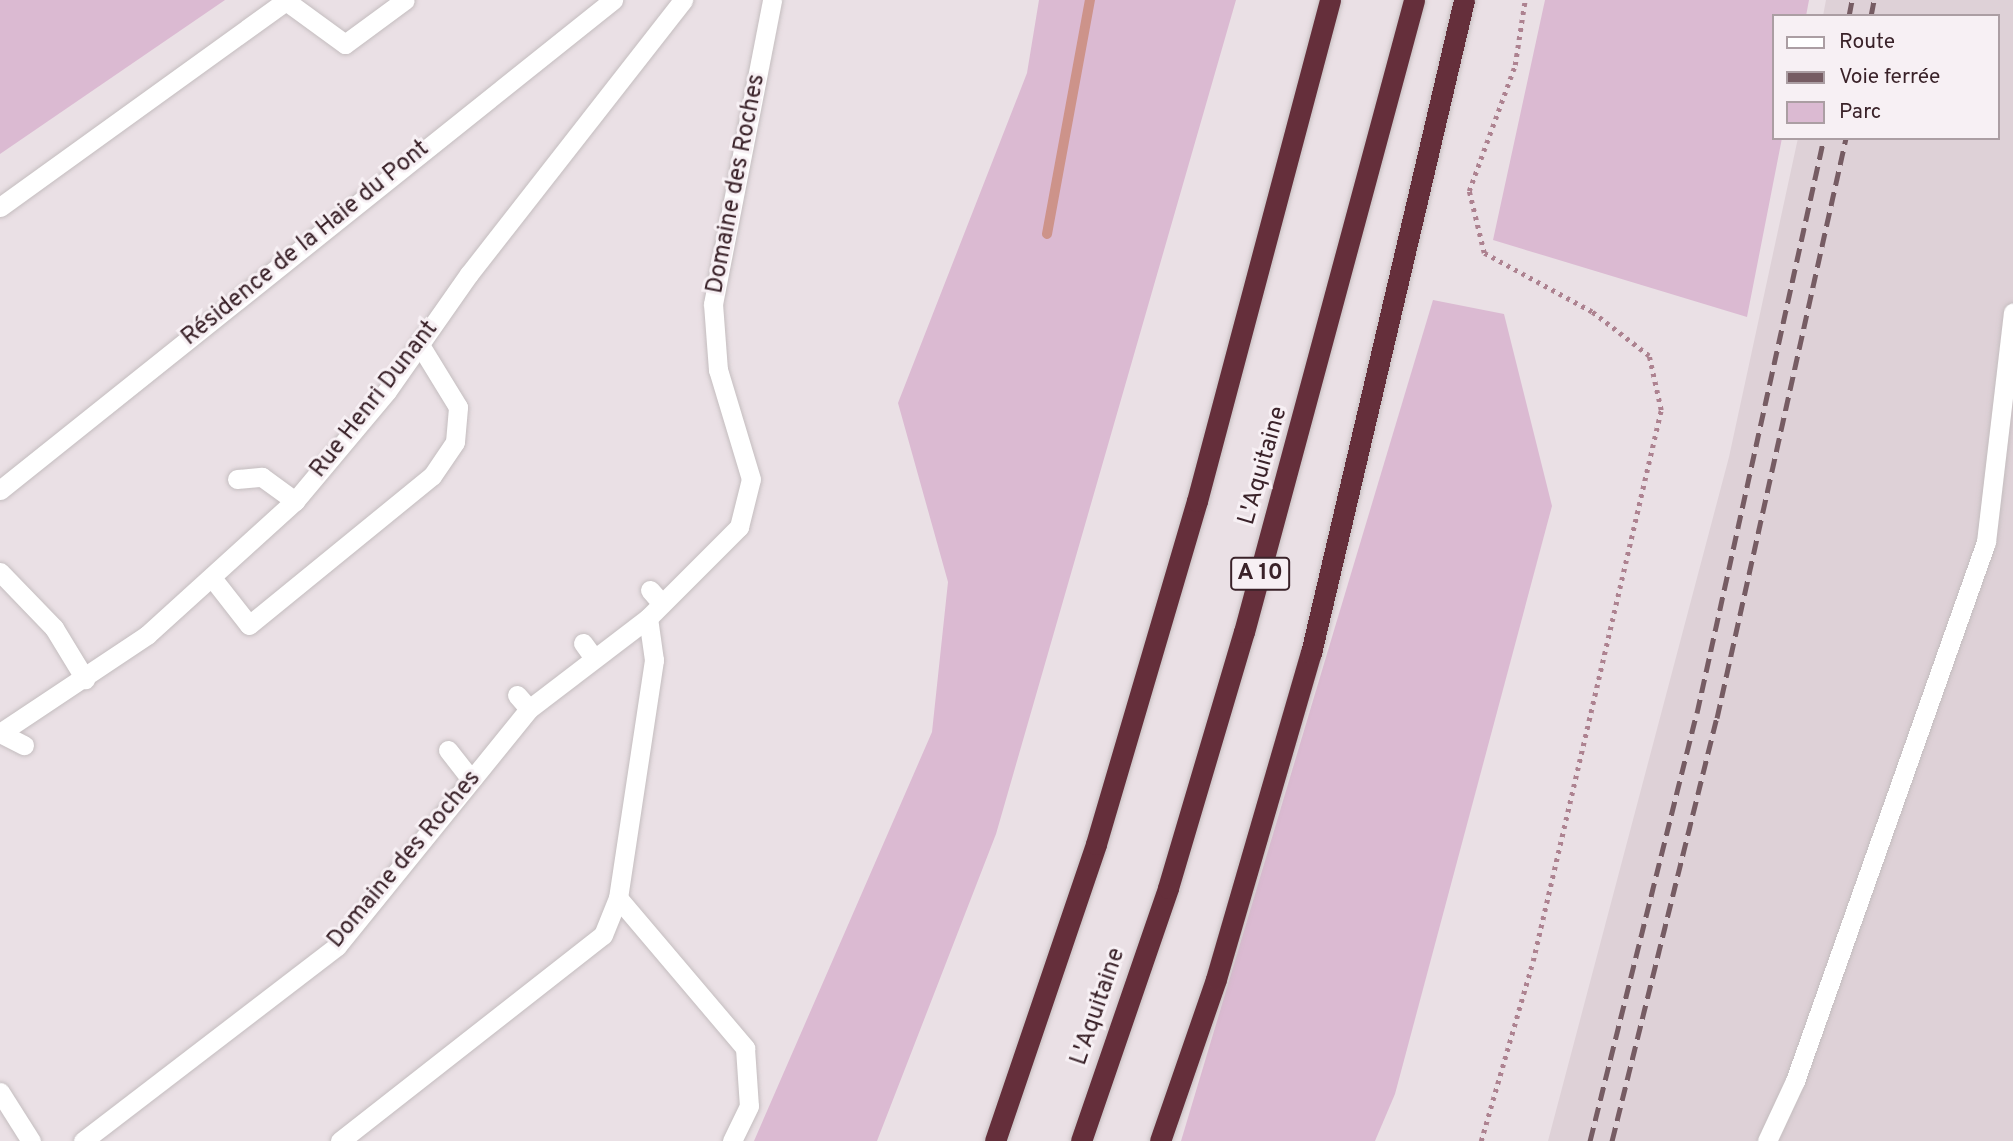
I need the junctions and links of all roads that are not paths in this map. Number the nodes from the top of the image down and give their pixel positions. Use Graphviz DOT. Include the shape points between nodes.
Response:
graph roads {
  1 [pos="286,0"];
  2 [pos="405,0"];
  3 [pos="613,0"];
  4 [pos="681,0"];
  5 [pos="772,0"];
  6 [pos="1330,0"];
  7 [pos="1415,0"];
  8 [pos="1464,0"];
  9 [pos="0,207"];
  10 [pos="2013,313"];
  11 [pos="420,345"];
  12 [pos="237,479"];
  13 [pos="0,491"];
  14 [pos="295,501"];
  15 [pos="0,572"];
  16 [pos="213,579"];
  17 [pos="653,604"];
  18 [pos="85,679"];
  19 [pos="0,733"];
  20 [pos="24,745"];
  21 [pos="448,750"];
  22 [pos="471,779"];
  23 [pos="618,898"];
  24 [pos="0,1092"];
  25 [pos="31,1141"];
  26 [pos="83,1141"];
  27 [pos="340,1141"];
  28 [pos="732,1141"];
  29 [pos="995,1141"];
  30 [pos="1081,1141"];
  31 [pos="1160,1141"];
  32 [pos="1767,1141"];
  1 -- 2 [label="street" via="345,44"];
  1 -- 9 [label="street"];
  3 -- 13 [label="street, Résidence de la Haie du Pont"];
  4 -- 11 [label="street, Rue Henri Dunant"];
  5 -- 17 [label="street, Domaine des Roches" via="713,304 718,370 747,454 749,505 725,547"];
  6 -- 29 [label="highway" via="1197,501 1096,844"];
  7 -- 30 [label="highway, L'Aquitaine / A 10" via="1240,645 1168,888"];
  8 -- 31 [label="highway" via="1311,653 1220,967"];
  10 -- 32 [label="street" via="1986,542 1795,1081"];
  11 -- 14 [label="street, Rue Henri Dunant"];
  11 -- 16 [label="street" via="458,407 455,442 432,476 248,625"];
  12 -- 14 [label="street" via="262,477"];
  14 -- 16 [label="street, Rue Henri Dunant"];
  15 -- 18 [label="street" via="54,628"];
  16 -- 18 [label="street, Rue Henri Dunant"];
  17 -- 22 [label="street, Domaine des Roches" via="523,702"];
  17 -- 23 [label="street" via="654,660"];
  18 -- 19 [label="street, Rue Henri Dunant"];
  19 -- 20 [label="street"];
  21 -- 22 [label="street"];
  22 -- 26 [label="street, Domaine des Roches" via="337,946"];
  23 -- 27 [label="street" via="603,935"];
  23 -- 28 [label="street" via="745,1048 749,1106"];
  24 -- 25 [label="street"];
}
